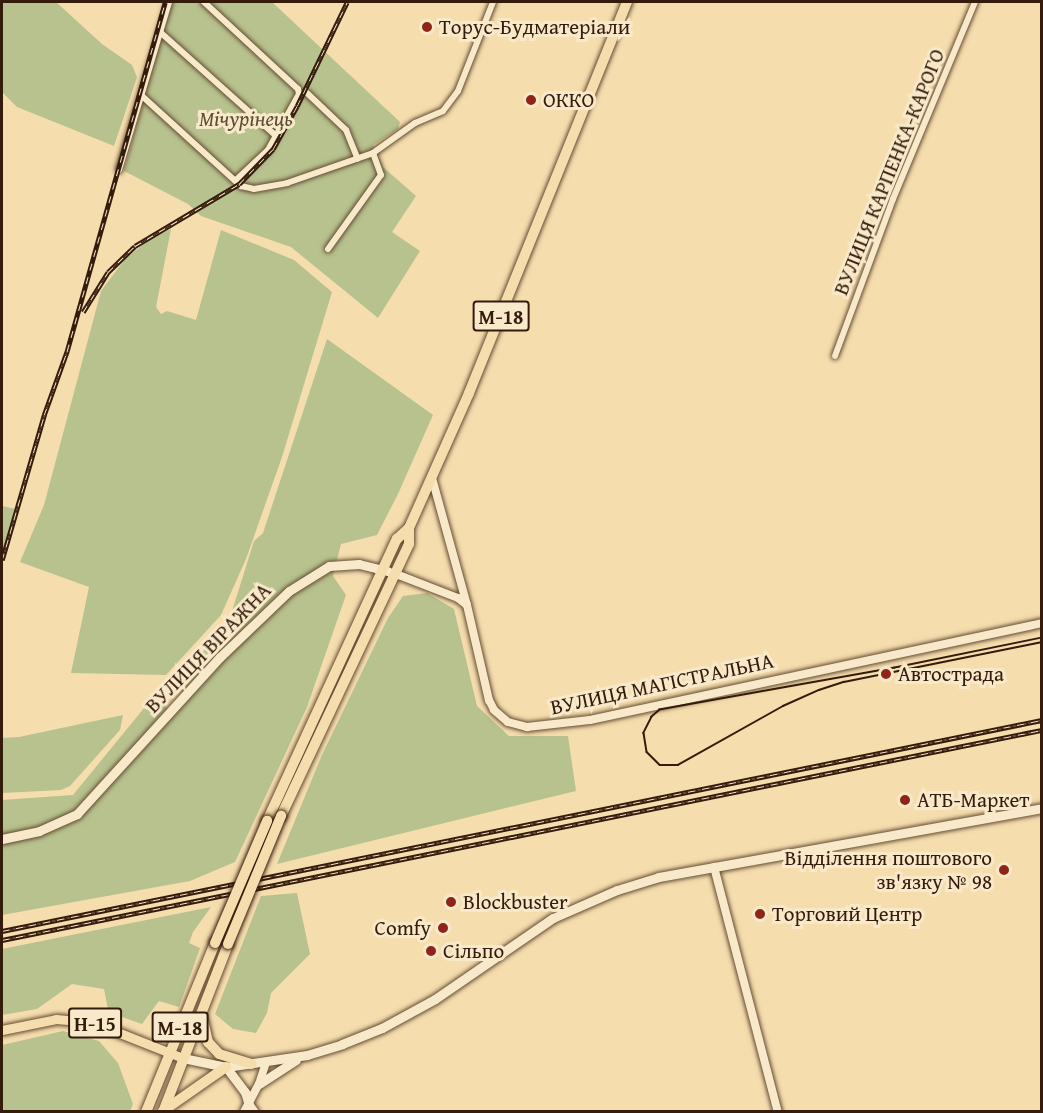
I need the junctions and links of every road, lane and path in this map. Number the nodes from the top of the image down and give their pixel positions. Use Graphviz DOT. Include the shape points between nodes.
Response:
graph roads {
  1 [pos="169,2"];
  2 [pos="204,2"];
  3 [pos="493,2"];
  4 [pos="627,2"];
  5 [pos="975,2"];
  6 [pos="160,32"];
  7 [pos="308,93"];
  8 [pos="142,96"];
  9 [pos="275,135"];
  10 [pos="373,153"];
  11 [pos="358,159"];
  12 [pos="119,170"];
  13 [pos="235,181"];
  14 [pos="328,249"];
  15 [pos="835,356"];
  16 [pos="432,478"];
  17 [pos="409,528"];
  18 [pos="382,569"];
  19 [pos="396,574"];
  20 [pos="467,605"];
  21 [pos="1041,623"];
  22 [pos="1041,808"];
  23 [pos="2,839"];
  24 [pos="714,867"];
  25 [pos="202,1012"];
  26 [pos="2,1030"];
  27 [pos="170,1053"];
  28 [pos="306,1055"];
  29 [pos="183,1058"];
  30 [pos="266,1062"];
  31 [pos="252,1064"];
  32 [pos="226,1067"];
  33 [pos="259,1084"];
  34 [pos="249,1109"];
  35 [pos="163,1111"];
  36 [pos="146,1112"];
  37 [pos="778,1112"];
  1 -- 6 [label="street"];
  2 -- 13 [label="street" via="299,94 268,150"];
  3 -- 10 [label="street" via="451,102 443,111 415,123"];
  4 -- 16 [label="highway, М-18"];
  5 -- 15 [label="street, ВУЛИЦЯ КАРПЕНКА-КАРОГО" via="893,199"];
  6 -- 8 [label="street"];
  6 -- 9 [label="street"];
  7 -- 11 [label="street" via="346,130"];
  8 -- 12 [label="street"];
  8 -- 13 [label="street"];
  10 -- 11 [label="street"];
  10 -- 14 [label="street" via="381,175"];
  11 -- 13 [label="street" via="287,183 254,189"];
  16 -- 17 [label="highway, М-18"];
  16 -- 20 [label="street, ВУЛИЦЯ МАГІСТРАЛЬНА"];
  17 -- 18 [label="highway, М-18" via="397,539"];
  17 -- 19 [label="highway, М-18" via="409,544"];
  18 -- 19 [label="main road, ВУЛИЦЯ ВІРАЖНА"];
  18 -- 23 [label="main road, ВУЛИЦЯ ВІРАЖНА" via="360,564 329,566 289,591 220,657 77,814 39,831"];
  18 -- 27 [label="highway, М-18, bridge" via="267,820"];
  19 -- 20 [label="street, ВУЛИЦЯ ВІРАЖНА"];
  19 -- 25 [label="highway, М-18, bridge" via="281,816"];
  20 -- 21 [label="street, ВУЛИЦЯ МАГІСТРАЛЬНА" via="489,700 508,722 527,727 590,720"];
  22 -- 24 [label="main road"];
  24 -- 28 [label="main road" via="627,886 553,918 435,999 382,1028"];
  24 -- 37 [label="street"];
  25 -- 29 [label="highway, М-18"];
  25 -- 31 [label="highway" via="208,1042 219,1054"];
  26 -- 27 [label="main road, Н-15" via="56,1019 92,1022"];
  27 -- 29 [label="main road, Н-15"];
  27 -- 36 [label="highway, М-18"];
  28 -- 30 [label="main road"];
  28 -- 33 [label="main road"];
  29 -- 32 [label="main road"];
  29 -- 35 [label="highway, М-18"];
  30 -- 31 [label="main road"];
  30 -- 33 [label="street"];
  31 -- 32 [label="main road"];
  32 -- 34 [label="main road" via="245,1092"];
  32 -- 35 [label="highway"];
  33 -- 34 [label="street"];
}
